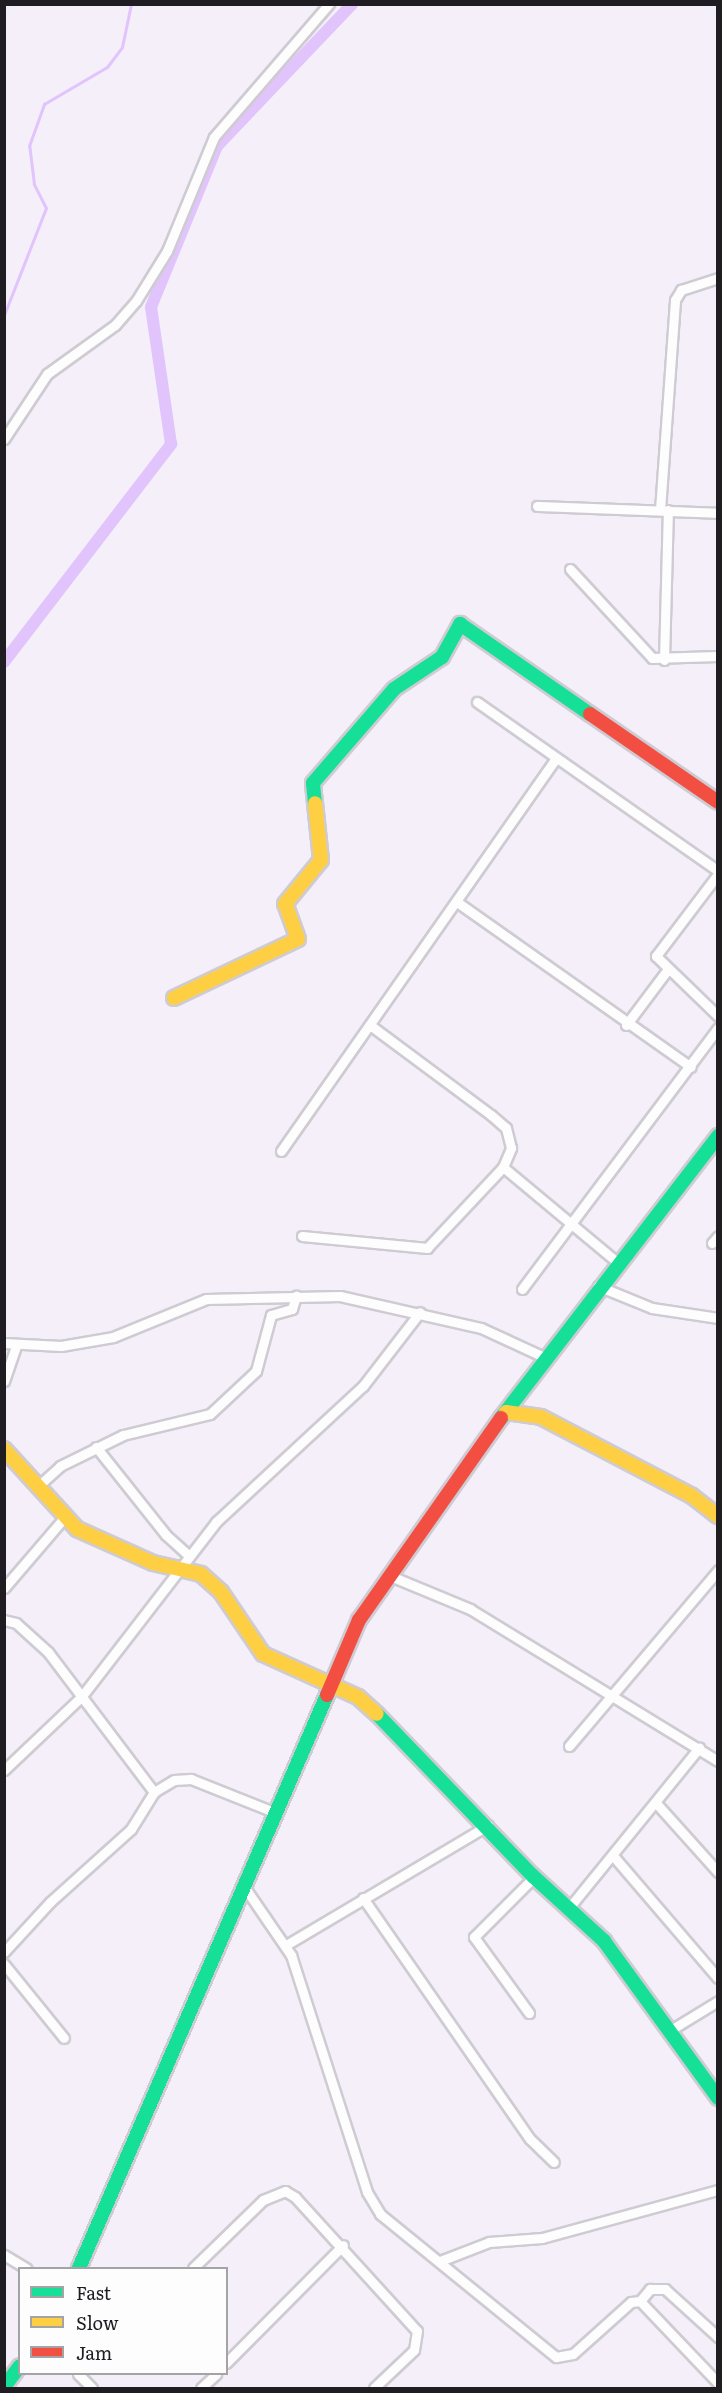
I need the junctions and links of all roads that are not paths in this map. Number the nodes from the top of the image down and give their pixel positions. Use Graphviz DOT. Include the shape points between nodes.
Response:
graph roads {
  1 [pos="329,4"];
  2 [pos="717,278"];
  3 [pos="4,439"];
  4 [pos="537,506"];
  5 [pos="664,510"];
  6 [pos="717,513"];
  7 [pos="570,569"];
  8 [pos="717,656"];
  9 [pos="664,660"];
  10 [pos="477,702"];
  11 [pos="555,759"];
  12 [pos="717,802"];
  13 [pos="717,872"];
  14 [pos="457,902"];
  15 [pos="668,969"];
  16 [pos="174,998"];
  17 [pos="717,1016"];
  18 [pos="370,1024"];
  19 [pos="626,1025"];
  20 [pos="717,1028"];
  21 [pos="691,1067"];
  22 [pos="717,1136"];
  23 [pos="281,1151"];
  24 [pos="503,1167"];
  25 [pos="572,1226"];
  26 [pos="302,1236"];
  27 [pos="617,1262"];
  28 [pos="598,1286"];
  29 [pos="522,1289"];
  30 [pos="296,1296"];
  31 [pos="420,1312"];
  32 [pos="717,1318"];
  33 [pos="4,1343"];
  34 [pos="16,1347"];
  35 [pos="544,1357"];
  36 [pos="4,1381"];
  37 [pos="506,1412"];
  38 [pos="96,1447"];
  39 [pos="4,1449"];
  40 [pos="37,1487"];
  41 [pos="717,1516"];
  42 [pos="64,1518"];
  43 [pos="186,1561"];
  44 [pos="717,1570"];
  45 [pos="388,1575"];
  46 [pos="4,1588"];
  47 [pos="4,1620"];
  48 [pos="329,1684"];
  49 [pos="612,1694"];
  50 [pos="82,1696"];
  51 [pos="569,1746"];
  52 [pos="699,1748"];
  53 [pos="717,1760"];
  54 [pos="4,1770"];
  55 [pos="154,1791"];
  56 [pos="656,1803"];
  57 [pos="274,1812"];
  58 [pos="488,1824"];
  59 [pos="615,1858"];
  60 [pos="717,1872"];
  61 [pos="534,1877"];
  62 [pos="243,1885"];
  63 [pos="363,1898"];
  64 [pos="568,1909"];
  65 [pos="286,1945"];
  66 [pos="4,1952"];
  67 [pos="4,1964"];
  68 [pos="717,1978"];
  69 [pos="717,2001"];
  70 [pos="529,2013"];
  71 [pos="669,2031"];
  72 [pos="64,2038"];
  73 [pos="717,2098"];
  74 [pos="554,2162"];
  75 [pos="717,2190"];
  76 [pos="343,2245"];
  77 [pos="4,2255"];
  78 [pos="440,2260"];
  79 [pos="24,2267"];
  80 [pos="79,2267"];
  81 [pos="195,2267"];
  82 [pos="640,2301"];
  83 [pos="717,2337"];
  84 [pos="228,2361"];
  85 [pos="18,2369"];
  86 [pos="214,2375"];
  87 [pos="85,2376"];
  88 [pos="717,2383"];
  89 [pos="4,2387"];
  90 [pos="92,2388"];
  91 [pos="201,2388"];
  92 [pos="374,2388"];
  1 -- 3 [label="street" via="214,137 167,251 136,301 115,325 47,374"];
  2 -- 5 [label="street" via="681,290 675,300"];
  4 -- 5 [label="street"];
  5 -- 6 [label="street"];
  5 -- 9 [label="street"];
  7 -- 9 [label="street" via="638,647"];
  8 -- 9 [label="street"];
  10 -- 11 [label="street"];
  11 -- 13 [label="street" via="577,768"];
  11 -- 14 [label="street"];
  12 -- 16 [label="main road" via="460,624 442,657 394,689 313,783 321,860 285,904 298,939"];
  13 -- 15 [label="street" via="659,948 656,956"];
  14 -- 18 [label="street"];
  14 -- 19 [label="street"];
  15 -- 17 [label="street"];
  15 -- 19 [label="street"];
  18 -- 23 [label="street"];
  18 -- 24 [label="street" via="506,1128 511,1148"];
  19 -- 21 [label="street"];
  20 -- 21 [label="street"];
  21 -- 25 [label="street"];
  22 -- 27 [label="main road"];
  24 -- 25 [label="street"];
  24 -- 26 [label="street" via="427,1248"];
  25 -- 27 [label="street"];
  25 -- 29 [label="street"];
  27 -- 28 [label="main road"];
  28 -- 32 [label="street" via="652,1308"];
  28 -- 35 [label="main road"];
  30 -- 31 [label="street" via="340,1296"];
  30 -- 34 [label="street" via="206,1299 113,1337"];
  30 -- 38 [label="street" via="292,1309 271,1316 256,1371 210,1414"];
  31 -- 35 [label="street" via="481,1328"];
  31 -- 43 [label="street" via="363,1386 216,1522"];
  33 -- 34 [label="street"];
  34 -- 36 [label="street"];
  35 -- 37 [label="main road"];
  37 -- 41 [label="main road" via="541,1417 692,1496"];
  37 -- 45 [label="main road"];
  38 -- 40 [label="street"];
  38 -- 43 [label="street"];
  39 -- 40 [label="main road"];
  40 -- 42 [label="main road"];
  42 -- 43 [label="main road" via="153,1563"];
  42 -- 46 [label="street"];
  43 -- 48 [label="main road" via="221,1592 263,1654"];
  43 -- 50 [label="street"];
  44 -- 49 [label="street"];
  45 -- 48 [label="main road"];
  45 -- 49 [label="street" via="470,1609"];
  47 -- 50 [label="street" via="16,1623 48,1652"];
  48 -- 57 [label="main road"];
  48 -- 58 [label="main road" via="358,1697"];
  49 -- 51 [label="street"];
  49 -- 52 [label="street"];
  50 -- 54 [label="street"];
  50 -- 55 [label="street"];
  52 -- 53 [label="street"];
  52 -- 56 [label="street"];
  55 -- 57 [label="street" via="174,1780 191,1779"];
  55 -- 66 [label="street" via="131,1829 50,1902"];
  56 -- 59 [label="street"];
  56 -- 60 [label="street"];
  57 -- 62 [label="main road"];
  58 -- 61 [label="main road"];
  58 -- 63 [label="street"];
  59 -- 64 [label="street"];
  59 -- 68 [label="street"];
  61 -- 64 [label="main road"];
  61 -- 70 [label="street" via="474,1936"];
  62 -- 65 [label="street"];
  62 -- 80 [label="main road"];
  63 -- 65 [label="street"];
  63 -- 74 [label="street" via="530,2139"];
  64 -- 71 [label="main road" via="604,1941"];
  65 -- 78 [label="street" via="367,2192 396,2229"];
  67 -- 72 [label="street"];
  69 -- 71 [label="street"];
  71 -- 73 [label="main road"];
  75 -- 78 [label="street" via="542,2238 489,2242"];
  76 -- 81 [label="street" via="296,2197 277,2192"];
  76 -- 84 [label="street"];
  76 -- 92 [label="street" via="417,2331 414,2350"];
  77 -- 79 [label="street"];
  78 -- 82 [label="street" via="564,2359 631,2302"];
  82 -- 83 [label="street" via="650,2289 665,2289"];
  82 -- 88 [label="street"];
  85 -- 89 [label="main road"];
  86 -- 91 [label="street"];
  87 -- 90 [label="street"];
}
